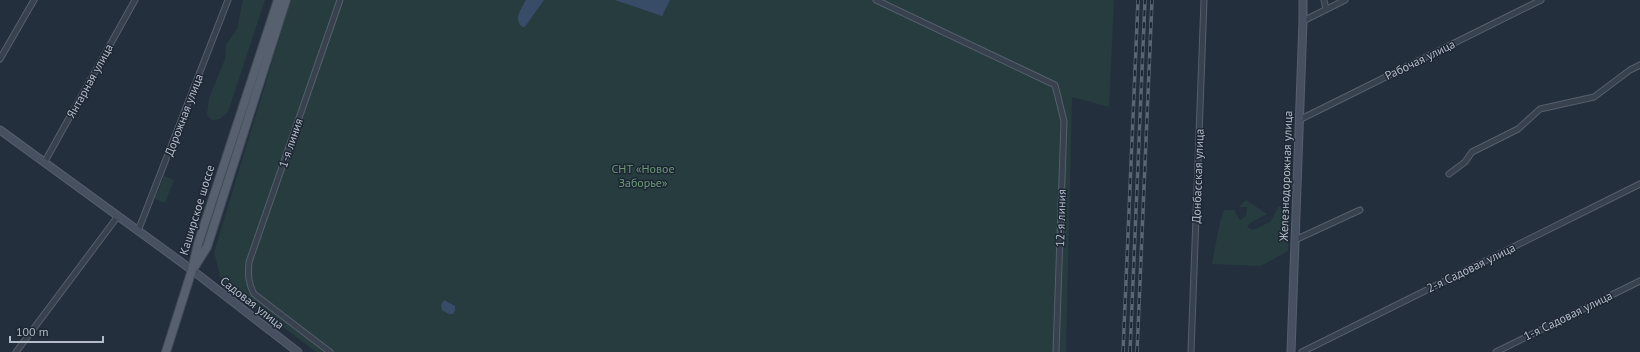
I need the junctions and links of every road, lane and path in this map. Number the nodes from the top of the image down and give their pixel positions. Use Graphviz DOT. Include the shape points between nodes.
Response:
graph roads {
  1 [pos="34,0"];
  2 [pos="135,0"];
  3 [pos="228,0"];
  4 [pos="278,0"];
  5 [pos="286,0"];
  6 [pos="340,0"];
  7 [pos="876,0"];
  8 [pos="1204,0"];
  9 [pos="1303,0"];
  10 [pos="1324,0"];
  11 [pos="1344,0"];
  12 [pos="1541,0"];
  13 [pos="1326,9"];
  14 [pos="1303,21"];
  15 [pos="0,59"];
  16 [pos="1640,65"];
  17 [pos="1299,120"];
  18 [pos="0,130"];
  19 [pos="44,162"];
  20 [pos="1449,174"];
  21 [pos="1640,184"];
  22 [pos="1360,210"];
  23 [pos="118,216"];
  24 [pos="138,231"];
  25 [pos="1295,240"];
  26 [pos="192,270"];
  27 [pos="1640,281"];
  28 [pos="16,352"];
  29 [pos="166,352"];
  30 [pos="298,352"];
  31 [pos="330,352"];
  32 [pos="1056,352"];
  33 [pos="1191,352"];
  34 [pos="1291,352"];
  35 [pos="1302,352"];
  36 [pos="1496,352"];
  1 -- 15 [label="street"];
  2 -- 19 [label="street, Янтарная улица"];
  3 -- 24 [label="street, Дорожная улица"];
  4 -- 26 [label="main road, Каширское шоссе" via="198,244"];
  5 -- 26 [label="main road, Каширское шоссе" via="207,247"];
  6 -- 31 [label="street, 1-я линия" via="249,262 248,274 254,294"];
  7 -- 32 [label="street, 12-я линия" via="1055,85 1064,121"];
  8 -- 33 [label="street, Донбасская улица"];
  9 -- 14 [label="street, Железнодорожная улица"];
  10 -- 13 [label="street"];
  11 -- 13 [label="street"];
  12 -- 17 [label="street, Рабочая улица"];
  13 -- 14 [label="street"];
  14 -- 17 [label="street, Железнодорожная улица"];
  16 -- 20 [label="street" via="1594,97 1540,108 1518,129 1472,152 1465,162"];
  17 -- 25 [label="street, Железнодорожная улица"];
  18 -- 19 [label="street, Садовая улица"];
  19 -- 23 [label="street, Садовая улица"];
  21 -- 35 [label="street, 2-я Садовая улица"];
  22 -- 25 [label="street"];
  23 -- 24 [label="street, Садовая улица"];
  23 -- 28 [label="street"];
  24 -- 26 [label="street, Садовая улица"];
  25 -- 34 [label="street, Железнодорожная улица"];
  26 -- 29 [label="main road"];
  26 -- 30 [label="street, Садовая улица"];
  27 -- 36 [label="street, 1-я Садовая улица"];
}
